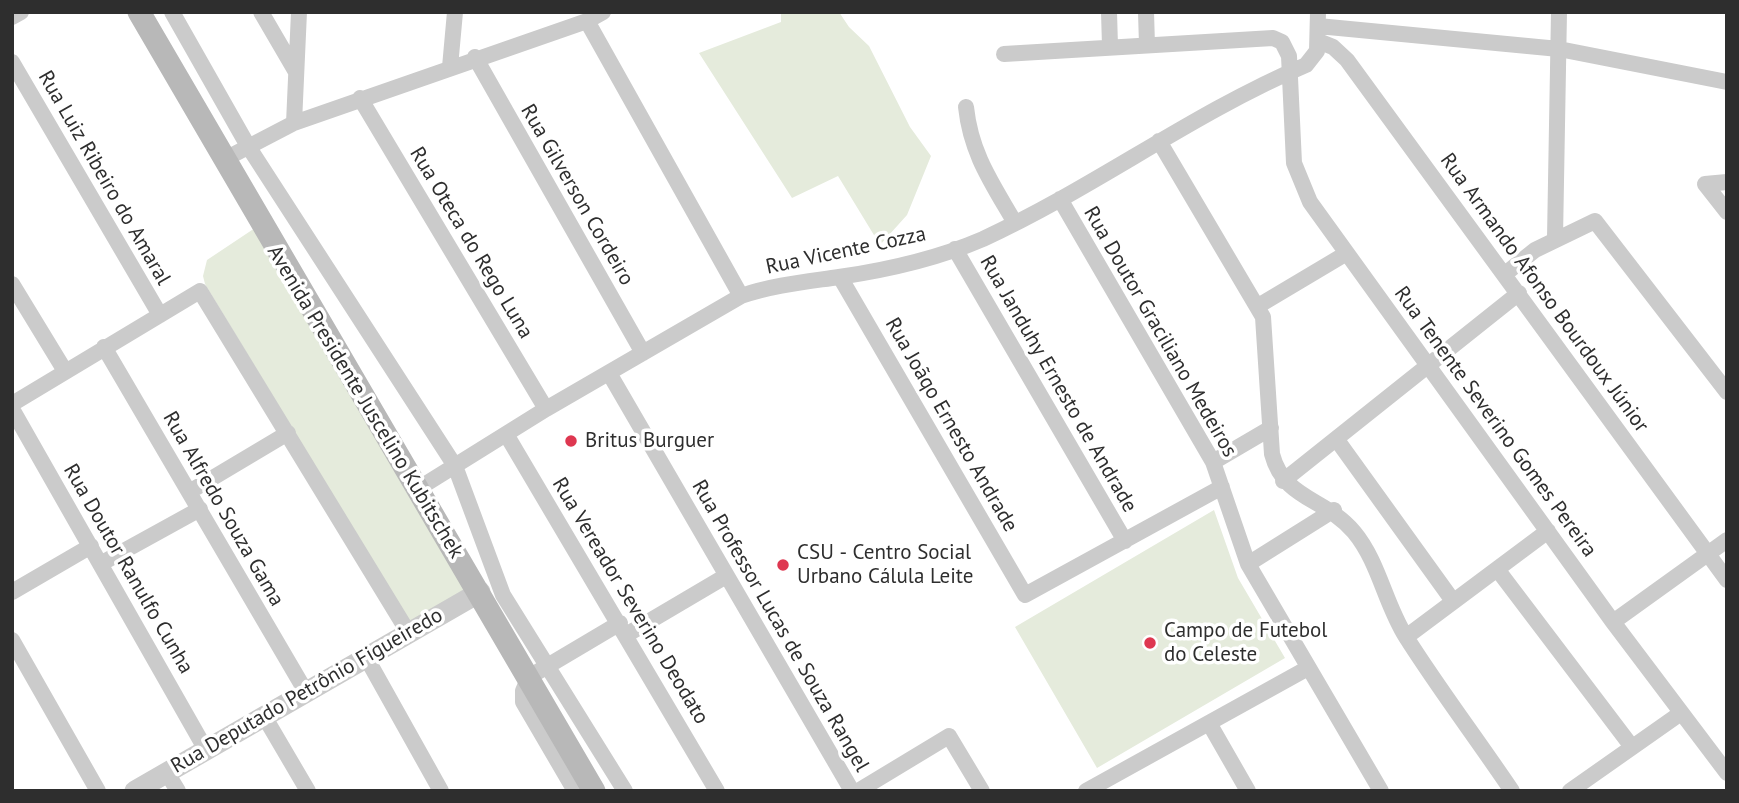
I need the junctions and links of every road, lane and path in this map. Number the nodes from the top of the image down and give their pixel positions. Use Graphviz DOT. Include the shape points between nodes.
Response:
graph roads {
  1 [pos="21,12"];
  2 [pos="139,12"];
  3 [pos="261,12"];
  4 [pos="299,12"];
  5 [pos="455,12"];
  6 [pos="603,12"];
  7 [pos="1109,12"];
  8 [pos="1146,12"];
  9 [pos="1559,12"];
  10 [pos="12,17"];
  11 [pos="176,19"];
  12 [pos="587,21"];
  13 [pos="1318,26"];
  14 [pos="153,37"];
  15 [pos="1110,46"];
  16 [pos="1147,46"];
  17 [pos="1559,49"];
  18 [pos="1004,54"];
  19 [pos="475,57"];
  20 [pos="12,62"];
  21 [pos="450,67"];
  22 [pos="296,72"];
  23 [pos="1287,73"];
  24 [pos="1727,82"];
  25 [pos="360,98"];
  26 [pos="966,107"];
  27 [pos="294,123"];
  28 [pos="1159,141"];
  29 [pos="248,146"];
  30 [pos="223,160"];
  31 [pos="1727,182"];
  32 [pos="1060,199"];
  33 [pos="1727,212"];
  34 [pos="1015,223"];
  35 [pos="1555,238"];
  36 [pos="955,248"];
  37 [pos="1347,253"];
  38 [pos="1505,274"];
  39 [pos="840,277"];
  40 [pos="12,284"];
  41 [pos="1518,293"];
  42 [pos="741,296"];
  43 [pos="1258,306"];
  44 [pos="159,315"];
  45 [pos="104,347"];
  46 [pos="643,353"];
  47 [pos="1429,366"];
  48 [pos="65,371"];
  49 [pos="608,373"];
  50 [pos="1727,392"];
  51 [pos="12,404"];
  52 [pos="12,409"];
  53 [pos="546,409"];
  54 [pos="1271,428"];
  55 [pos="288,433"];
  56 [pos="506,434"];
  57 [pos="1337,440"];
  58 [pos="1213,462"];
  59 [pos="455,466"];
  60 [pos="1283,481"];
  61 [pos="1222,486"];
  62 [pos="416,490"];
  63 [pos="189,492"];
  64 [pos="200,509"];
  65 [pos="1334,510"];
  66 [pos="1548,531"];
  67 [pos="1727,540"];
  68 [pos="1125,541"];
  69 [pos="91,545"];
  70 [pos="1708,554"];
  71 [pos="102,564"];
  72 [pos="1248,564"];
  73 [pos="1497,569"];
  74 [pos="726,576"];
  75 [pos="1727,580"];
  76 [pos="12,592"];
  77 [pos="480,592"];
  78 [pos="1453,601"];
  79 [pos="1613,622"];
  80 [pos="623,629"];
  81 [pos="408,632"];
  82 [pos="1406,637"];
  83 [pos="12,640"];
  84 [pos="366,657"];
  85 [pos="1308,668"];
  86 [pos="539,672"];
  87 [pos="306,692"];
  88 [pos="1681,713"];
  89 [pos="264,716"];
  90 [pos="1209,723"];
  91 [pos="1632,747"];
  92 [pos="206,750"];
  93 [pos="1727,773"];
  94 [pos="173,782"];
  95 [pos="1113,784"];
  96 [pos="581,785"];
  97 [pos="1588,785"];
  98 [pos="1509,786"];
  99 [pos="99,791"];
  100 [pos="135,791"];
  101 [pos="308,791"];
  102 [pos="441,791"];
  103 [pos="625,791"];
  104 [pos="717,791"];
  105 [pos="852,791"];
  106 [pos="858,791"];
  107 [pos="982,791"];
  108 [pos="1086,791"];
  109 [pos="1248,791"];
  110 [pos="1381,791"];
  111 [pos="1491,791"];
  112 [pos="1570,791"];
  1 -- 10 [label="street"];
  2 -- 14 [label="main road, Avenida Presidente Juscelino Kubitschek"];
  3 -- 22 [label="street"];
  4 -- 22 [label="street"];
  5 -- 21 [label="street"];
  6 -- 12 [label="street"];
  7 -- 15 [label="street"];
  8 -- 16 [label="street"];
  9 -- 17 [label="street"];
  11 -- 14 [label="street"];
  11 -- 29 [label="street"];
  12 -- 19 [label="street"];
  12 -- 42 [label="street"];
  13 -- 17 [label="street"];
  13 -- 23 [label="street, Rua Vicente Cozza" via="1311,61"];
  13 -- 38 [label="street, Rua Armando Afonso Bourdoux Júnior"];
  14 -- 30 [label="main road, Avenida Presidente Juscelino Kubitschek"];
  15 -- 16 [label="street"];
  15 -- 18 [label="street"];
  16 -- 23 [label="street, Rua Tenente Severino Gomes Pereira" via="1273,38 1286,47"];
  17 -- 24 [label="street"];
  17 -- 35 [label="street"];
  19 -- 21 [label="street"];
  19 -- 46 [label="street, Rua Gilverson Cordeiro"];
  20 -- 44 [label="street, Rua Luiz Ribeiro do Amaral"];
  21 -- 25 [label="street"];
  22 -- 27 [label="street"];
  23 -- 28 [label="street, Rua Vicente Cozza"];
  23 -- 37 [label="street, Rua Tenente Severino Gomes Pereira" via="1294,163 1300,183"];
  25 -- 27 [label="street"];
  25 -- 53 [label="street, Rua Oteca do Rego Luna"];
  26 -- 34 [label="street" via="976,155"];
  27 -- 29 [label="street"];
  28 -- 32 [label="street, Rua Vicente Cozza"];
  28 -- 43 [label="street, Rua Doutor Graciliano Medeiros"];
  29 -- 30 [label="street"];
  29 -- 59 [label="street"];
  30 -- 62 [label="main road, Avenida Presidente Juscelino Kubitschek"];
  31 -- 33 [label="street" via="1705,184"];
  32 -- 34 [label="street, Rua Vicente Cozza"];
  32 -- 58 [label="street, Rua Doutor Graciliano Medeiros"];
  34 -- 36 [label="street, Rua Vicente Cozza"];
  35 -- 38 [label="street"];
  35 -- 50 [label="street" via="1595,222"];
  36 -- 39 [label="street, Rua Vicente Cozza"];
  36 -- 68 [label="street, Rua Janduhy Ernesto de Andrade"];
  37 -- 43 [label="street"];
  37 -- 47 [label="street, Rua Tenente Severino Gomes Pereira"];
  38 -- 41 [label="street, Rua Armando Afonso Bourdoux Júnior"];
  39 -- 42 [label="street, Rua Vicente Cozza" via="773,286"];
  39 -- 68 [label="street, Rua Joãqo Ernesto Andrade" via="1025,595"];
  40 -- 48 [label="street"];
  41 -- 47 [label="street"];
  41 -- 70 [label="street, Rua Armando Afonso Bourdoux Júnior"];
  42 -- 46 [label="street, Rua Vicente Cozza"];
  43 -- 54 [label="street, Rua Doutor Graciliano Medeiros" via="1266,330"];
  44 -- 45 [label="street"];
  44 -- 55 [label="street" via="200,292"];
  45 -- 48 [label="street"];
  45 -- 63 [label="street, Rua Alfredo Souza Gama"];
  46 -- 49 [label="street, Rua Vicente Cozza"];
  47 -- 57 [label="street"];
  47 -- 66 [label="street, Rua Tenente Severino Gomes Pereira"];
  48 -- 51 [label="street"];
  49 -- 53 [label="street, Rua Vicente Cozza"];
  49 -- 74 [label="street, Rua Professor Lucas de Souza Rangel"];
  52 -- 69 [label="street, Rua Doutor Ranulfo Cunha"];
  53 -- 56 [label="street, Rua Vicente Cozza"];
  54 -- 58 [label="street"];
  54 -- 60 [label="street, Rua Doutor Graciliano Medeiros" via="1272,454"];
  55 -- 63 [label="street"];
  55 -- 81 [label="street"];
  56 -- 59 [label="street, Rua Vicente Cozza"];
  56 -- 80 [label="street, Rua Vereador Severino Deodato"];
  57 -- 60 [label="street"];
  57 -- 78 [label="street"];
  58 -- 61 [label="street, Rua Doutor Graciliano Medeiros"];
  59 -- 62 [label="street, Rua Vicente Cozza"];
  59 -- 86 [label="street" via="503,595"];
  60 -- 65 [label="street"];
  61 -- 68 [label="street"];
  61 -- 72 [label="street, Rua Doutor Graciliano Medeiros"];
  62 -- 77 [label="main road, Avenida Presidente Juscelino Kubitschek"];
  63 -- 64 [label="street, Rua Alfredo Souza Gama"];
  64 -- 71 [label="street"];
  64 -- 87 [label="street, Rua Alfredo Souza Gama"];
  65 -- 72 [label="street"];
  65 -- 82 [label="street" via="1368,554"];
  66 -- 73 [label="street"];
  66 -- 79 [label="street, Rua Tenente Severino Gomes Pereira"];
  67 -- 70 [label="street"];
  69 -- 71 [label="street, Rua Doutor Ranulfo Cunha"];
  69 -- 76 [label="street"];
  70 -- 75 [label="street, Rua Armando Afonso Bourdoux Júnior"];
  70 -- 79 [label="street"];
  71 -- 92 [label="street, Rua Doutor Ranulfo Cunha"];
  72 -- 85 [label="street, Rua Doutor Graciliano Medeiros"];
  73 -- 78 [label="street"];
  73 -- 91 [label="street"];
  74 -- 80 [label="street"];
  74 -- 105 [label="street, Rua Professor Lucas de Souza Rangel"];
  77 -- 81 [label="street, Rua Deputado Petrônio Figueiredo"];
  77 -- 86 [label="main road, Avenida Presidente Juscelino Kubitschek"];
  78 -- 82 [label="street"];
  79 -- 88 [label="street, Rua Tenente Severino Gomes Pereira"];
  80 -- 86 [label="street"];
  80 -- 104 [label="street, Rua Vereador Severino Deodato"];
  81 -- 84 [label="street, Rua Deputado Petrônio Figueiredo"];
  82 -- 98 [label="street"];
  83 -- 99 [label="street"];
  84 -- 87 [label="street, Rua Deputado Petrônio Figueiredo"];
  84 -- 102 [label="street"];
  85 -- 90 [label="street"];
  85 -- 110 [label="street, Rua Doutor Graciliano Medeiros"];
  86 -- 96 [label="main road, Avenida Presidente Juscelino Kubitschek"];
  86 -- 103 [label="street"];
  87 -- 89 [label="street, Rua Deputado Petrônio Figueiredo"];
  88 -- 91 [label="street"];
  88 -- 93 [label="street, Rua Tenente Severino Gomes Pereira"];
  89 -- 92 [label="street, Rua Deputado Petrônio Figueiredo"];
  89 -- 101 [label="street"];
  90 -- 95 [label="street"];
  90 -- 109 [label="street"];
  91 -- 97 [label="street"];
  92 -- 94 [label="street, Rua Deputado Petrônio Figueiredo"];
  94 -- 100 [label="street, Rua Deputado Petrônio Figueiredo"];
  95 -- 108 [label="street"];
  97 -- 112 [label="street"];
  98 -- 111 [label="street"];
  106 -- 107 [label="street" via="949,736"];
}
